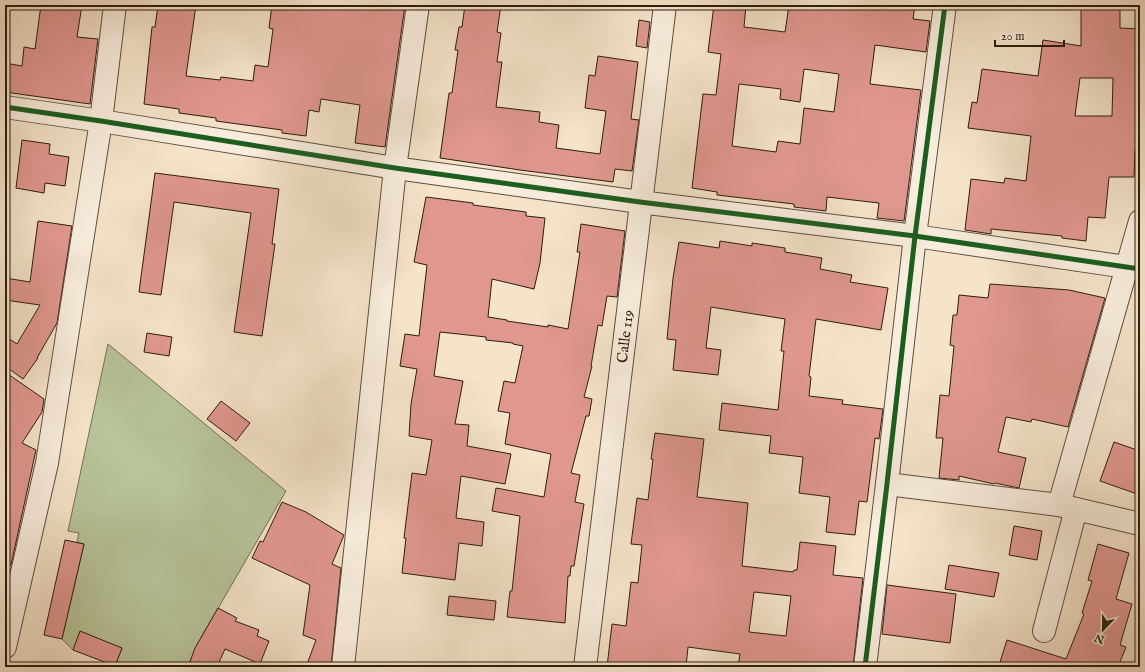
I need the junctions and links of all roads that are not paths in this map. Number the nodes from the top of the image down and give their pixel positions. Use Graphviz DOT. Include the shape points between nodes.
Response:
graph roads {
  1 [pos="115,5"];
  2 [pos="418,5"];
  3 [pos="665,5"];
  4 [pos="944,5"];
  5 [pos="5,107"];
  6 [pos="101,121"];
  7 [pos="395,168"];
  8 [pos="640,202"];
  9 [pos="1140,221"];
  10 [pos="915,236"];
  11 [pos="1133,268"];
  12 [pos="887,484"];
  13 [pos="1068,507"];
  14 [pos="1140,524"];
  15 [pos="1044,631"];
  16 [pos="5,647"];
  17 [pos="343,667"];
  18 [pos="585,667"];
  19 [pos="865,667"];
  1 -- 6 [label="street"];
  2 -- 7 [label="street"];
  3 -- 8 [label="street, Calle 119"];
  4 -- 10 [label="street"];
  5 -- 6 [label="street"];
  6 -- 7 [label="street"];
  6 -- 16 [label="street" via="47,462"];
  7 -- 8 [label="street"];
  7 -- 17 [label="street"];
  8 -- 10 [label="street"];
  8 -- 18 [label="street, Calle 119"];
  9 -- 11 [label="street"];
  10 -- 11 [label="street"];
  10 -- 12 [label="street"];
  11 -- 13 [label="street"];
  12 -- 13 [label="street"];
  12 -- 19 [label="street"];
  13 -- 14 [label="street"];
  13 -- 15 [label="street"];
}
